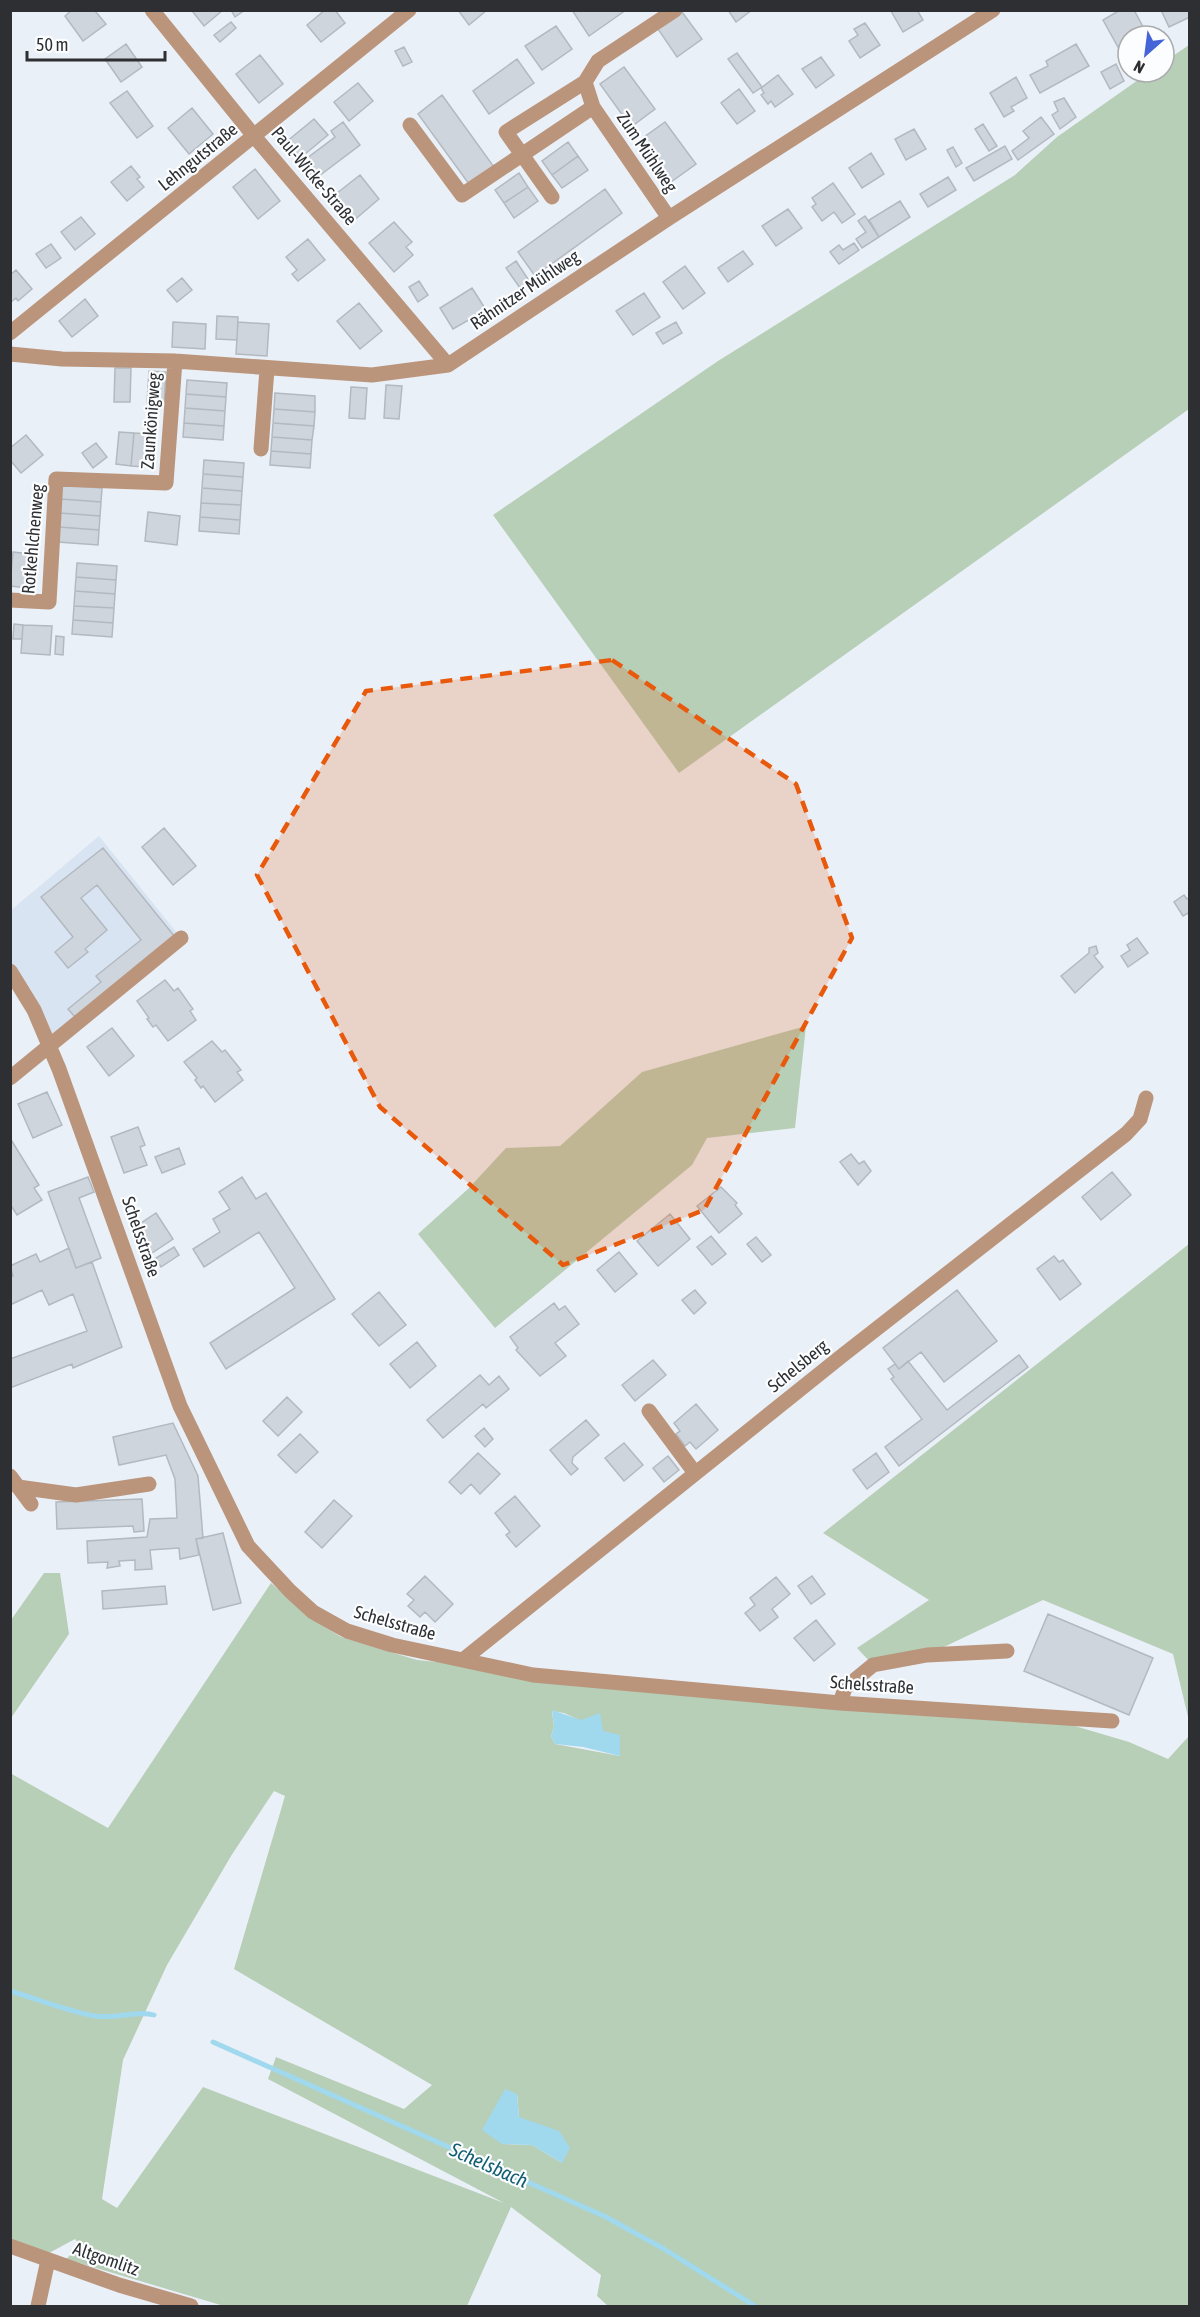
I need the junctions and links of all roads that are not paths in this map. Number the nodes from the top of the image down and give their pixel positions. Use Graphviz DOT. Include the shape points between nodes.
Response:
graph roads {
  1 [pos="152,10"];
  2 [pos="409,10"];
  3 [pos="675,10"];
  4 [pos="993,10"];
  5 [pos="585,82"];
  6 [pos="593,107"];
  7 [pos="410,125"];
  8 [pos="254,136"];
  9 [pos="521,154"];
  10 [pos="552,197"];
  11 [pos="669,218"];
  12 [pos="10,333"];
  13 [pos="10,354"];
  14 [pos="175,361"];
  15 [pos="448,365"];
  16 [pos="267,369"];
  17 [pos="261,449"];
  18 [pos="166,483"];
  19 [pos="10,600"];
  20 [pos="180,938"];
  21 [pos="10,970"];
  22 [pos="49,1046"];
  23 [pos="10,1078"];
  24 [pos="1146,1098"];
  25 [pos="649,1411"];
  26 [pos="695,1473"];
  27 [pos="14,1482"];
  28 [pos="149,1484"];
  29 [pos="31,1504"];
  30 [pos="1007,1651"];
  31 [pos="464,1659"];
  32 [pos="840,1703"];
  33 [pos="1112,1721"];
  34 [pos="10,2246"];
  35 [pos="48,2260"];
  36 [pos="38,2307"];
  37 [pos="191,2307"];
  1 -- 8 [label="street, Paul-Wicke-Straße"];
  2 -- 8 [label="street, Lehngutstraße"];
  3 -- 5 [label="street" via="598,61"];
  4 -- 11 [label="street, Rähnitzer Mühlweg"];
  5 -- 6 [label="street, Zum Mühlweg"];
  5 -- 9 [label="street" via="506,132"];
  6 -- 9 [label="street, Zum Mühlweg"];
  6 -- 11 [label="street, Zum Mühlweg"];
  7 -- 9 [label="street, Zum Mühlweg" via="462,195"];
  8 -- 12 [label="street, Lehngutstraße"];
  8 -- 15 [label="street, Paul-Wicke-Straße"];
  9 -- 10 [label="street"];
  11 -- 15 [label="street, Rähnitzer Mühlweg"];
  13 -- 14 [label="street, Rähnitzer Mühlweg"];
  14 -- 16 [label="street, Rähnitzer Mühlweg"];
  14 -- 18 [label="street, Zaunkönigweg"];
  15 -- 16 [label="street, Rähnitzer Mühlweg" via="372,375"];
  16 -- 17 [label="street"];
  18 -- 19 [label="street, Rotkehlchenweg" via="56,479 49,603"];
  20 -- 22 [label="street"];
  21 -- 22 [label="street, Schelsstraße" via="34,1010"];
  22 -- 23 [label="street"];
  22 -- 31 [label="street, Schelsstraße" via="180,1406 248,1546 313,1612 347,1631"];
  24 -- 26 [label="street, Schelsberg" via="1140,1119 1126,1134"];
  25 -- 26 [label="street"];
  26 -- 31 [label="street, Schelsberg"];
  27 -- 28 [label="street" via="76,1495"];
  27 -- 29 [label="street"];
  30 -- 32 [label="street" via="927,1655 873,1665 845,1688"];
  31 -- 32 [label="street, Schelsstraße" via="533,1675"];
  32 -- 33 [label="street, Schelsstraße"];
  34 -- 35 [label="street, Altgomlitz"];
  35 -- 36 [label="street"];
  35 -- 37 [label="street, Altgomlitz"];
}
